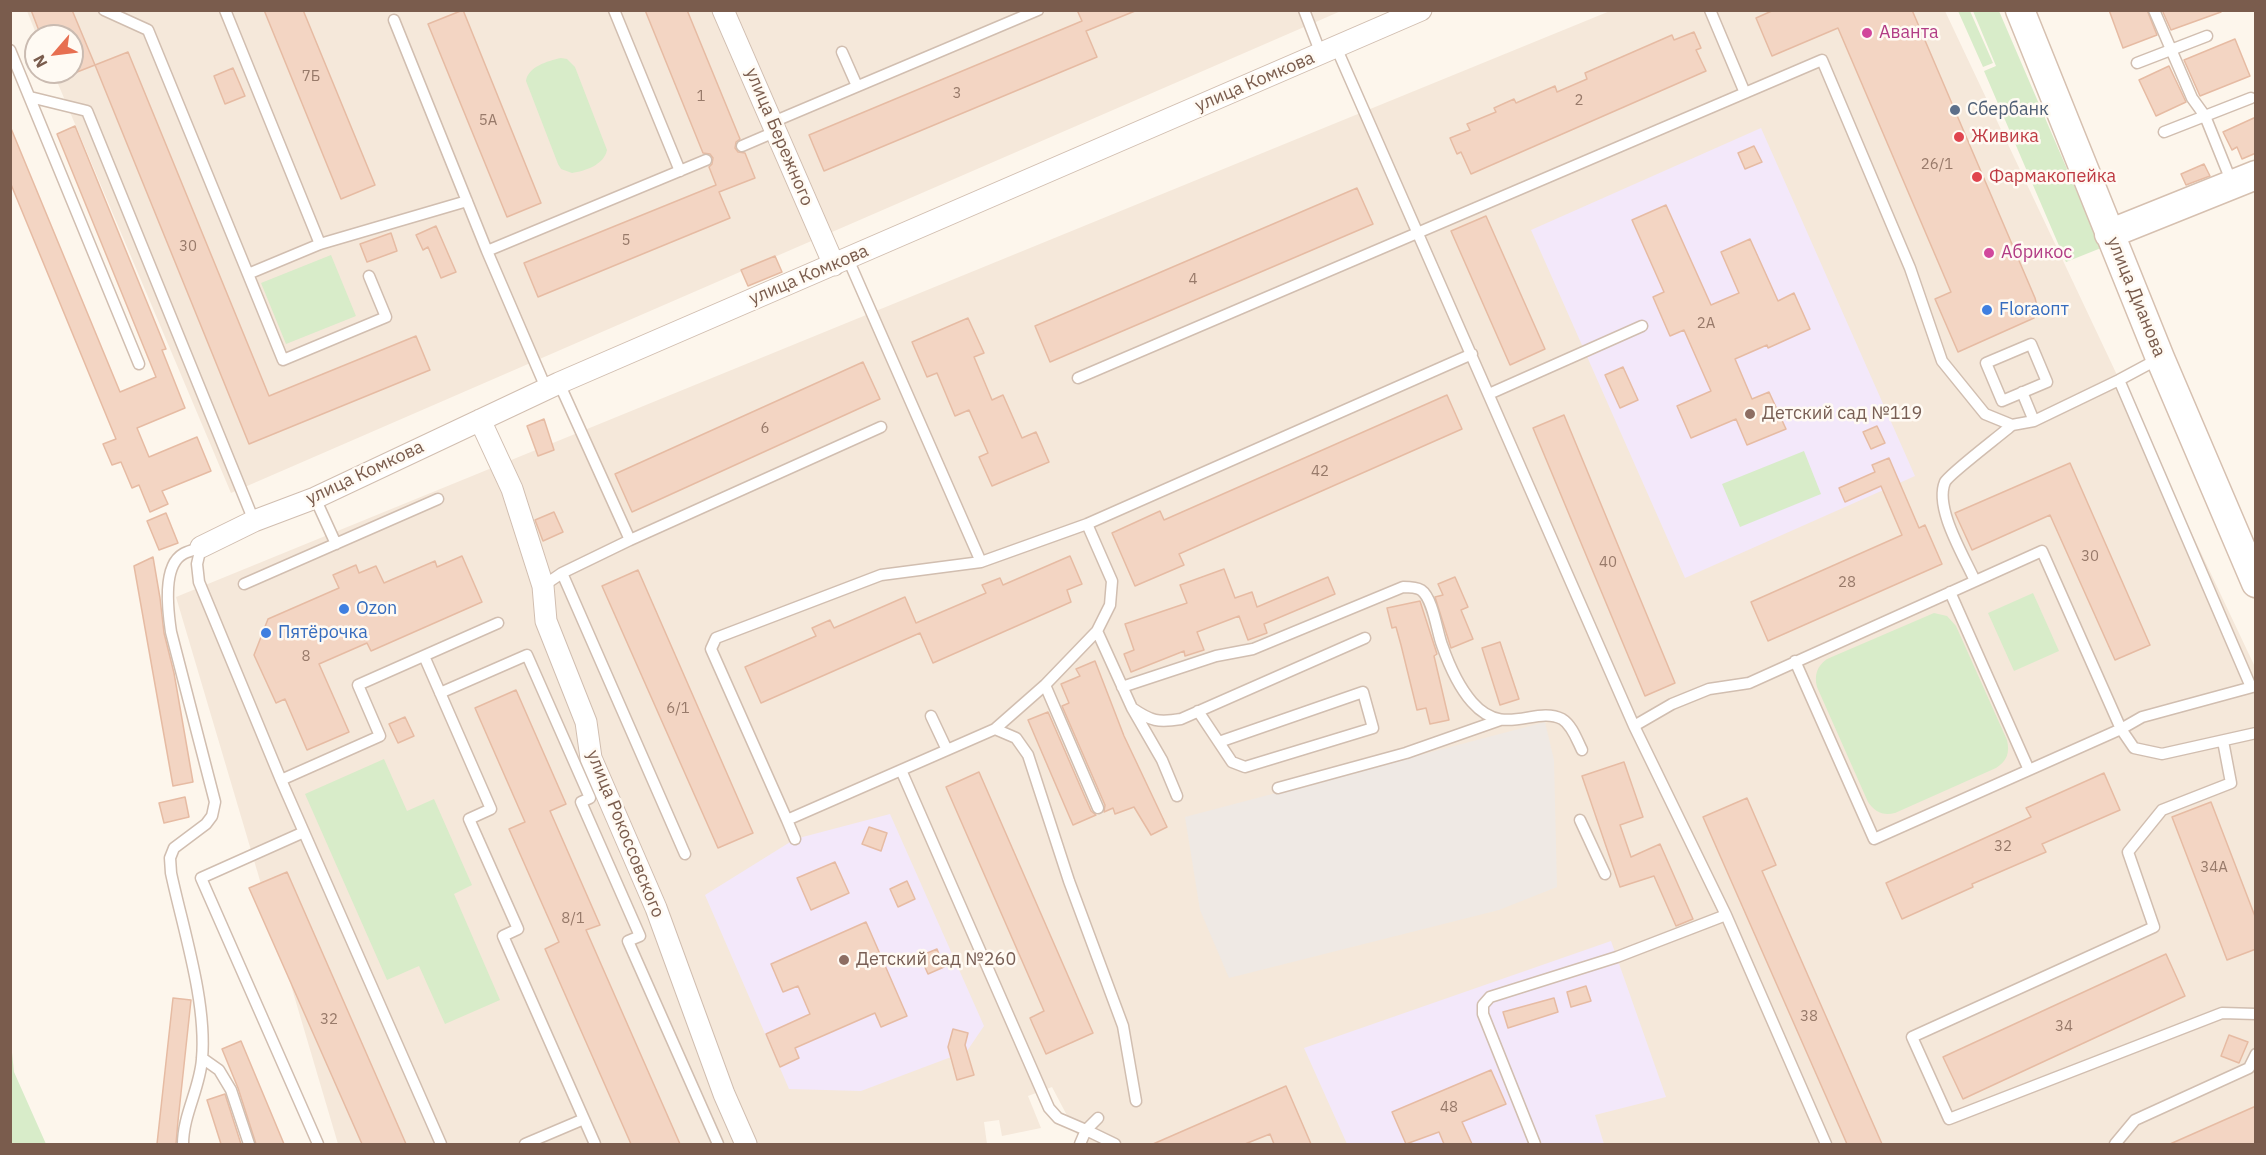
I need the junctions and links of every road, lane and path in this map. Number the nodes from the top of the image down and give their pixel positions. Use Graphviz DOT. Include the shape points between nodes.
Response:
graph roads {
  1 [pos="104,10"];
  2 [pos="225,10"];
  3 [pos="614,10"];
  4 [pos="723,10"];
  5 [pos="1038,10"];
  6 [pos="1304,10"];
  7 [pos="1421,10"];
  8 [pos="1710,10"];
  9 [pos="2020,10"];
  10 [pos="2154,10"];
  11 [pos="394,20"];
  12 [pos="2207,36"];
  13 [pos="10,50"];
  14 [pos="1328,51"];
  15 [pos="2170,51"];
  16 [pos="843,52"];
  17 [pos="2137,63"];
  18 [pos="857,86"];
  19 [pos="1745,93"];
  20 [pos="30,97"];
  21 [pos="2251,98"];
  22 [pos="2205,116"];
  23 [pos="775,127"];
  24 [pos="2164,132"];
  25 [pos="742,146"];
  26 [pos="706,160"];
  27 [pos="680,171"];
  28 [pos="2244,179"];
  29 [pos="467,201"];
  30 [pos="1418,232"];
  31 [pos="2109,234"];
  32 [pos="320,244"];
  33 [pos="487,251"];
  34 [pos="841,262"];
  35 [pos="248,274"];
  36 [pos="369,276"];
  37 [pos="1642,326"];
  38 [pos="1472,354"];
  39 [pos="2160,358"];
  40 [pos="139,364"];
  41 [pos="1078,378"];
  42 [pos="2119,380"];
  43 [pos="552,386"];
  44 [pos="2022,392"];
  45 [pos="1489,394"];
  46 [pos="480,420"];
  47 [pos="2034,421"];
  48 [pos="2012,425"];
  49 [pos="881,427"];
  50 [pos="315,498"];
  51 [pos="438,498"];
  52 [pos="254,521"];
  53 [pos="1087,524"];
  54 [pos="630,540"];
  55 [pos="336,544"];
  56 [pos="201,548"];
  57 [pos="981,561"];
  58 [pos="562,573"];
  59 [pos="1975,581"];
  60 [pos="2256,582"];
  61 [pos="244,584"];
  62 [pos="543,586"];
  63 [pos="1950,592"];
  64 [pos="498,623"];
  65 [pos="1097,631"];
  66 [pos="1365,638"];
  67 [pos="424,656"];
  68 [pos="1795,661"];
  69 [pos="1045,685"];
  70 [pos="2253,686"];
  71 [pos="1122,687"];
  72 [pos="440,693"];
  73 [pos="1132,708"];
  74 [pos="1198,711"];
  75 [pos="931,716"];
  76 [pos="1500,720"];
  77 [pos="1634,726"];
  78 [pos="995,729"];
  79 [pos="2121,729"];
  80 [pos="2256,733"];
  81 [pos="1219,741"];
  82 [pos="2223,741"];
  83 [pos="947,750"];
  84 [pos="1582,750"];
  85 [pos="901,770"];
  86 [pos="2029,770"];
  87 [pos="281,780"];
  88 [pos="1278,788"];
  89 [pos="1177,796"];
  90 [pos="1098,808"];
  91 [pos="787,820"];
  92 [pos="1580,820"];
  93 [pos="304,832"];
  94 [pos="795,840"];
  95 [pos="685,854"];
  96 [pos="1605,874"];
  97 [pos="1726,915"];
  98 [pos="2256,1014"];
  99 [pos="2256,1054"];
  100 [pos="202,1058"];
  101 [pos="1136,1101"];
  102 [pos="1098,1118"];
  103 [pos="584,1119"];
  104 [pos="1086,1130"];
  105 [pos="183,1144"];
  106 [pos="249,1144"];
  107 [pos="318,1144"];
  108 [pos="441,1144"];
  109 [pos="525,1144"];
  110 [pos="595,1144"];
  111 [pos="718,1144"];
  112 [pos="746,1144"];
  113 [pos="1080,1144"];
  114 [pos="1115,1144"];
  115 [pos="1535,1144"];
  116 [pos="1826,1144"];
  117 [pos="2115,1144"];
  1 -- 35 [label="lane" via="148,30"];
  2 -- 32 [label="lane"];
  3 -- 27 [label="lane"];
  4 -- 23 [label="street, улица Бережного"];
  5 -- 18 [label="lane"];
  6 -- 14 [label="lane"];
  7 -- 14 [label="street, улица Комкова"];
  8 -- 19 [label="lane"];
  9 -- 31 [label="main road, улица Дианова"];
  10 -- 15 [label="lane"];
  11 -- 29 [label="lane"];
  12 -- 15 [label="lane"];
  13 -- 20 [label="lane"];
  14 -- 30 [label="lane"];
  14 -- 34 [label="street, улица Комкова"];
  15 -- 17 [label="lane"];
  15 -- 22 [label="lane"];
  16 -- 18 [label="lane"];
  18 -- 23 [label="lane"];
  19 -- 30 [label="lane"];
  19 -- 48 [label="lane" via="1822,60 1910,268 1942,361 1985,414"];
  20 -- 40 [label="lane"];
  20 -- 52 [label="lane" via="87,111"];
  21 -- 22 [label="lane"];
  22 -- 24 [label="lane"];
  22 -- 28 [label="lane"];
  23 -- 25 [label="lane"];
  23 -- 34 [label="street, улица Бережного"];
  26 -- 27 [label="lane"];
  27 -- 33 [label="lane"];
  28 -- 31 [label="main road"];
  29 -- 32 [label="lane"];
  29 -- 33 [label="lane"];
  30 -- 38 [label="lane"];
  30 -- 41 [label="lane"];
  31 -- 39 [label="main road, улица Дианова"];
  32 -- 35 [label="lane"];
  33 -- 43 [label="lane"];
  34 -- 43 [label="street, улица Комкова"];
  34 -- 57 [label="lane"];
  35 -- 36 [label="lane" via="283,360 386,317"];
  37 -- 45 [label="lane"];
  38 -- 45 [label="lane"];
  38 -- 53 [label="lane"];
  39 -- 42 [label="lane"];
  39 -- 60 [label="main road, улица Дианова"];
  42 -- 47 [label="lane"];
  42 -- 70 [label="lane"];
  43 -- 46 [label="street, улица Комкова"];
  43 -- 54 [label="lane"];
  44 -- 44 [label="lane" via="2047,382 2031,344 1986,363 2002,401"];
  44 -- 47 [label="lane"];
  45 -- 77 [label="lane"];
  46 -- 50 [label="street, улица Комкова"];
  46 -- 62 [label="street, улица Рокоссовского" via="512,489"];
  47 -- 48 [label="lane"];
  48 -- 59 [label="lane" via="1946,480 1942,498 1945,513"];
  49 -- 54 [label="lane"];
  50 -- 52 [label="street, улица Комкова"];
  50 -- 55 [label="lane"];
  51 -- 55 [label="lane"];
  52 -- 56 [label="street, улица Комкова"];
  53 -- 57 [label="lane"];
  53 -- 65 [label="lane" via="1112,581 1110,605"];
  54 -- 58 [label="lane"];
  55 -- 61 [label="lane"];
  56 -- 87 [label="lane" via="197,564 199,582"];
  56 -- 100 [label="lane" via="181,555 173,565 167,605 215,802 207,824 174,848 170,858 196,983"];
  57 -- 91 [label="lane" via="881,575 716,638 711,649"];
  58 -- 62 [label="lane"];
  58 -- 95 [label="lane"];
  59 -- 63 [label="lane"];
  59 -- 79 [label="lane" via="2042,551"];
  62 -- 112 [label="street, улица Рокоссовского" via="546,621 586,722 591,758 656,908"];
  63 -- 68 [label="lane"];
  63 -- 86 [label="lane"];
  64 -- 67 [label="lane"];
  65 -- 69 [label="lane"];
  65 -- 71 [label="lane"];
  66 -- 74 [label="lane"];
  67 -- 72 [label="lane"];
  67 -- 87 [label="lane" via="358,685 380,736"];
  68 -- 77 [label="lane" via="1749,683 1709,689"];
  68 -- 86 [label="lane" via="1874,839"];
  69 -- 78 [label="lane"];
  69 -- 90 [label="lane"];
  70 -- 79 [label="lane" via="2142,717"];
  71 -- 73 [label="lane"];
  71 -- 76 [label="lane" via="1253,648 1403,587 1413,587 1428,598 1456,678 1473,703"];
  72 -- 103 [label="lane" via="491,809 469,819 518,929 503,936"];
  72 -- 111 [label="lane" via="527,655 590,798 580,802 640,936 628,942"];
  73 -- 74 [label="lane" via="1162,723"];
  73 -- 89 [label="lane" via="1162,759"];
  74 -- 81 [label="lane"];
  75 -- 83 [label="lane"];
  76 -- 84 [label="lane" via="1562,719"];
  76 -- 88 [label="lane" via="1406,753"];
  77 -- 97 [label="lane"];
  78 -- 83 [label="lane"];
  78 -- 101 [label="lane" via="1016,738 1028,754 1069,881 1123,1026"];
  79 -- 82 [label="lane" via="2134,748 2162,754"];
  79 -- 86 [label="lane"];
  80 -- 82 [label="lane"];
  81 -- 81 [label="lane" via="1362,692 1373,728 1245,767 1232,762"];
  82 -- 98 [label="lane" via="2230,783 2162,810 2128,852 2154,927 1912,1037 1949,1119 2222,1012"];
  83 -- 85 [label="lane"];
  85 -- 91 [label="lane"];
  85 -- 104 [label="lane" via="1049,1108 1058,1118"];
  87 -- 93 [label="lane"];
  91 -- 94 [label="lane"];
  92 -- 96 [label="lane"];
  93 -- 107 [label="lane" via="201,878"];
  93 -- 108 [label="lane"];
  97 -- 115 [label="lane" via="1617,957 1490,997 1483,1014"];
  97 -- 116 [label="lane"];
  99 -- 117 [label="lane" via="2249,1068 2135,1120"];
  100 -- 105 [label="lane"];
  100 -- 106 [label="lane" via="219,1070 231,1090"];
  102 -- 104 [label="lane"];
  103 -- 109 [label="lane"];
  103 -- 110 [label="lane"];
  104 -- 113 [label="lane"];
  104 -- 114 [label="lane"];
}
